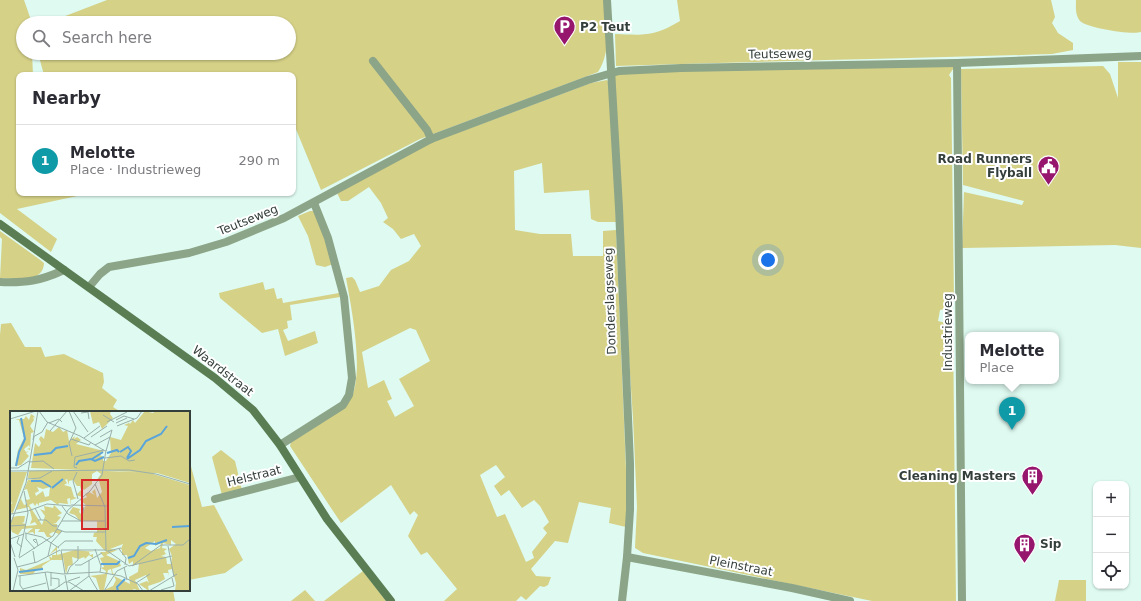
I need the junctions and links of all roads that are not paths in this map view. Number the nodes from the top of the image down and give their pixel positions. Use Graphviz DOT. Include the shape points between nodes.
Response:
graph roads {
  1 [pos="607,0"];
  2 [pos="1141,56"];
  3 [pos="373,61"];
  4 [pos="957,63"];
  5 [pos="610,73"];
  6 [pos="431,139"];
  7 [pos="314,203"];
  8 [pos="0,224"];
  9 [pos="64,270"];
  10 [pos="0,282"];
  11 [pos="89,287"];
  12 [pos="280,445"];
  13 [pos="300,477"];
  14 [pos="215,499"];
  15 [pos="628,557"];
  16 [pos="391,601"];
  17 [pos="622,601"];
  18 [pos="850,601"];
  19 [pos="962,601"];
  1 -- 5 [label="street, Donderslagseweg"];
  2 -- 4 [label="street, Teutseweg"];
  3 -- 6 [label="street" via="427,130"];
  4 -- 5 [label="street, Teutseweg" via="681,68"];
  4 -- 19 [label="street, Industrieweg"];
  5 -- 6 [label="street, Teutseweg"];
  5 -- 15 [label="street, Donderslagseweg" via="619,208 630,464"];
  6 -- 7 [label="street, Teutseweg"];
  7 -- 11 [label="street, Teutseweg" via="226,242 189,253 109,267"];
  7 -- 12 [label="street" via="328,238 344,297 352,378 349,395 343,405"];
  8 -- 9 [label="street, Waardstraat"];
  9 -- 10 [label="street" via="44,279 19,283"];
  9 -- 11 [label="street, Waardstraat"];
  11 -- 12 [label="street, Waardstraat" via="235,393 253,410"];
  12 -- 13 [label="street, Waardstraat"];
  13 -- 14 [label="street, Helstraat"];
  13 -- 16 [label="street, Waardstraat" via="328,519"];
  15 -- 17 [label="street, Donderslagseweg"];
  15 -- 18 [label="street, Pleinstraat" via="785,586"];
}
